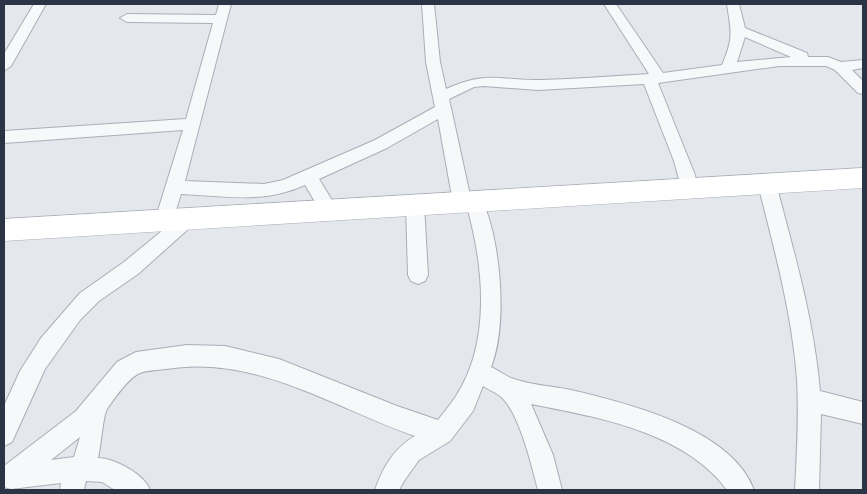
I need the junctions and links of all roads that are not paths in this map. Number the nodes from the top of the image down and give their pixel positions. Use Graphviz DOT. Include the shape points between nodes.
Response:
graph roads {
  1 [pos="40,4"];
  2 [pos="225,4"];
  3 [pos="428,4"];
  4 [pos="610,4"];
  5 [pos="730,5"];
  6 [pos="127,18"];
  7 [pos="221,19"];
  8 [pos="738,30"];
  9 [pos="810,61"];
  10 [pos="863,64"];
  11 [pos="4,66"];
  12 [pos="840,67"];
  13 [pos="727,69"];
  14 [pos="654,79"];
  15 [pos="863,89"];
  16 [pos="442,103"];
  17 [pos="192,124"];
  18 [pos="4,137"];
  19 [pos="308,176"];
  20 [pos="863,178"];
  21 [pos="767,184"];
  22 [pos="175,187"];
  23 [pos="689,189"];
  24 [pos="468,202"];
  25 [pos="415,205"];
  26 [pos="329,210"];
  27 [pos="177,219"];
  28 [pos="4,230"];
  29 [pos="418,274"];
  30 [pos="478,371"];
  31 [pos="509,389"];
  32 [pos="808,399"];
  33 [pos="94,409"];
  34 [pos="863,413"];
  35 [pos="442,433"];
  36 [pos="4,434"];
  37 [pos="77,476"];
  38 [pos="7,478"];
  39 [pos="138,490"];
  40 [pos="387,490"];
  41 [pos="550,490"];
  42 [pos="742,490"];
  43 [pos="807,490"];
  1 -- 11 [label="street"];
  2 -- 7 [label="street"];
  3 -- 16 [label="street" via="433,62"];
  4 -- 14 [label="street"];
  5 -- 8 [label="street"];
  6 -- 7 [label="street"];
  7 -- 17 [label="street"];
  8 -- 9 [label="street"];
  8 -- 13 [label="street" via="736,48"];
  9 -- 12 [label="street" via="828,62"];
  9 -- 13 [label="street" via="779,61"];
  10 -- 12 [label="street"];
  12 -- 15 [label="street"];
  13 -- 14 [label="street"];
  14 -- 16 [label="street" via="538,85 484,81 471,83"];
  14 -- 23 [label="street" via="654,97 684,167"];
  16 -- 19 [label="street" via="381,144"];
  16 -- 24 [label="street"];
  17 -- 18 [label="street"];
  17 -- 22 [label="street"];
  19 -- 22 [label="street" via="264,191"];
  19 -- 26 [label="street"];
  20 -- 21 [label="street"];
  21 -- 23 [label="street"];
  21 -- 32 [label="street" via="791,280 806,364"];
  22 -- 27 [label="street"];
  23 -- 24 [label="street"];
  24 -- 25 [label="street"];
  24 -- 30 [label="street" via="484,235 492,310"];
  25 -- 26 [label="street"];
  25 -- 29 [label="street"];
  26 -- 27 [label="street"];
  27 -- 28 [label="street"];
  27 -- 36 [label="street" via="159,245 89,297 61,326 37,360"];
  30 -- 31 [label="street"];
  30 -- 35 [label="street" via="465,403"];
  31 -- 41 [label="street" via="519,402 541,455"];
  31 -- 42 [label="street" via="632,417 701,448 721,461"];
  32 -- 34 [label="street"];
  32 -- 43 [label="street"];
  33 -- 35 [label="street" via="125,370 136,362 187,356 226,356 278,370"];
  33 -- 37 [label="street" via="91,440"];
  33 -- 38 [label="street"];
  35 -- 40 [label="street" via="411,452 395,472"];
  37 -- 38 [label="street"];
  37 -- 39 [label="street" via="105,470"];
}
